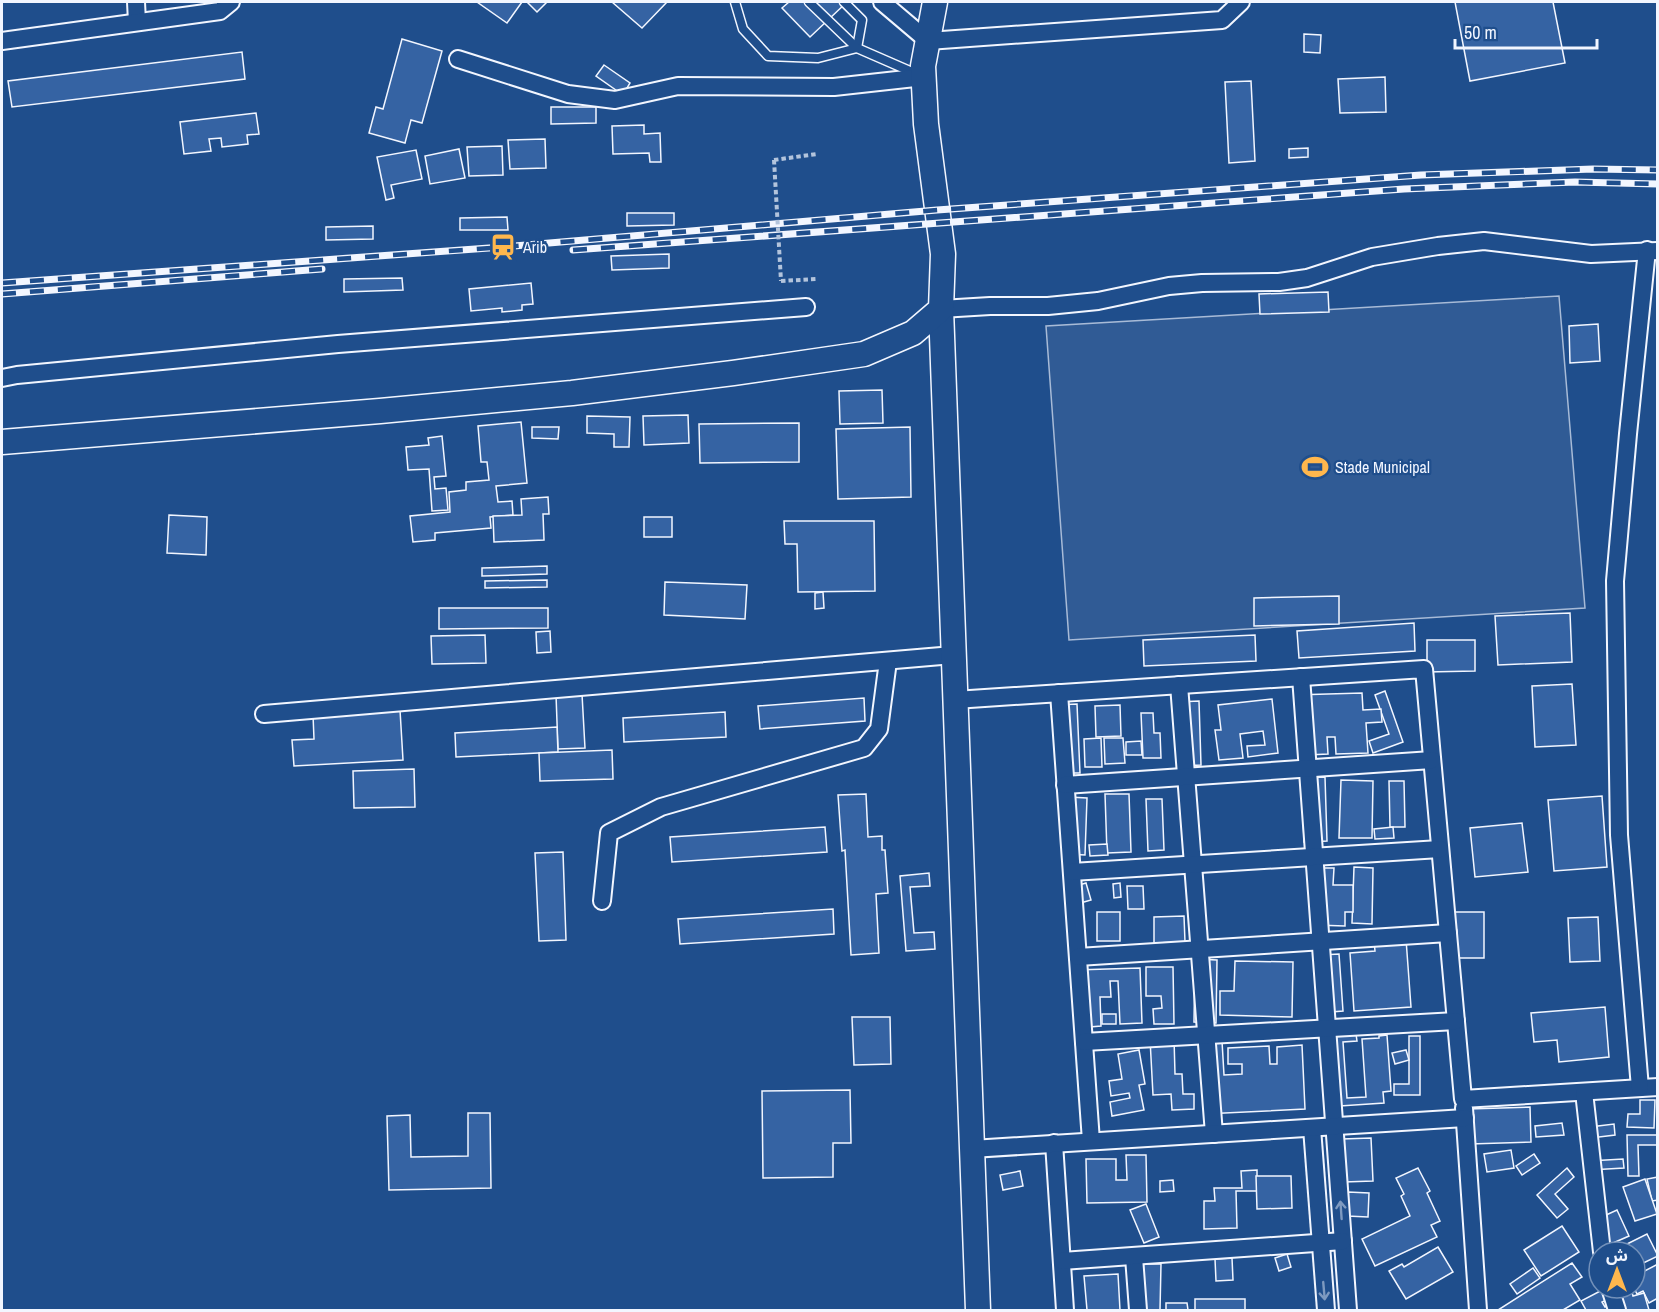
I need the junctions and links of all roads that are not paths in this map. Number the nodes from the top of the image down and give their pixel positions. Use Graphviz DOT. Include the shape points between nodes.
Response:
graph roads {
  1 [pos="136,2"];
  2 [pos="231,2"];
  3 [pos="735,2"];
  4 [pos="809,2"];
  5 [pos="844,2"];
  6 [pos="882,2"];
  7 [pos="935,2"];
  8 [pos="1242,2"];
  9 [pos="137,22"];
  10 [pos="2,41"];
  11 [pos="928,41"];
  12 [pos="857,48"];
  13 [pos="458,59"];
  14 [pos="924,77"];
  15 [pos="1652,250"];
  16 [pos="806,307"];
  17 [pos="941,309"];
  18 [pos="2,378"];
  19 [pos="2,442"];
  20 [pos="953,655"];
  21 [pos="888,661"];
  22 [pos="1301,677"];
  23 [pos="1179,685"];
  24 [pos="1059,693"];
  25 [pos="955,700"];
  26 [pos="264,714"];
  27 [pos="1432,760"];
  28 [pos="1308,769"];
  29 [pos="1186,777"];
  30 [pos="1065,785"];
  31 [pos="1440,849"];
  32 [pos="1314,857"];
  33 [pos="1193,864"];
  34 [pos="1072,872"];
  35 [pos="602,901"];
  36 [pos="1448,933"];
  37 [pos="1321,941"];
  38 [pos="1200,949"];
  39 [pos="1078,957"];
  40 [pos="1456,1021"];
  41 [pos="1328,1028"];
  42 [pos="1206,1035"];
  43 [pos="1084,1042"];
  44 [pos="1658,1087"];
  45 [pos="1640,1088"];
  46 [pos="1584,1092"];
  47 [pos="1463,1099"];
  48 [pos="1465,1118"];
  49 [pos="1335,1126"];
  50 [pos="1312,1128"];
  51 [pos="1214,1134"];
  52 [pos="1091,1141"];
  53 [pos="1054,1143"];
  54 [pos="972,1149"];
  55 [pos="1601,1240"];
  56 [pos="1343,1241"];
  57 [pos="1321,1243"];
  58 [pos="1134,1257"];
  59 [pos="1062,1261"];
  60 [pos="978,1311"];
  61 [pos="1065,1311"];
  62 [pos="1138,1311"];
  63 [pos="1326,1311"];
  64 [pos="1348,1311"];
  65 [pos="1478,1311"];
  1 -- 9 [label="street"];
  2 -- 9 [label="street" via="220,11"];
  3 -- 12 [label="lane" via="743,29 768,56 818,58"];
  4 -- 12 [label="lane"];
  5 -- 12 [label="lane" via="862,20"];
  6 -- 11 [label="street"];
  7 -- 11 [label="main road"];
  8 -- 11 [label="street" via="1222,20"];
  9 -- 10 [label="street"];
  11 -- 14 [label="main road"];
  12 -- 14 [label="lane"];
  13 -- 14 [label="street" via="568,94 615,100 678,86 834,87"];
  14 -- 17 [label="main road" via="926,124 943,254"];
  15 -- 17 [label="street" via="1591,254 1484,241 1372,257 1307,278 1279,282 1169,286 1098,301 1048,306"];
  15 -- 45 [label="street" via="1628,434 1616,582 1619,835"];
  16 -- 18 [label="street" via="338,344"];
  17 -- 19 [label="main road" via="913,333 864,354 733,373 572,393"];
  17 -- 20 [label="main road"];
  20 -- 21 [label="street"];
  20 -- 25 [label="main road"];
  21 -- 26 [label="street"];
  21 -- 35 [label="street" via="879,729 864,748 661,807 609,833"];
  22 -- 23 [label="street"];
  22 -- 27 [label="street" via="1424,669"];
  22 -- 28 [label="street"];
  23 -- 24 [label="street"];
  23 -- 29 [label="street"];
  24 -- 25 [label="street"];
  24 -- 30 [label="street"];
  25 -- 54 [label="main road"];
  27 -- 28 [label="street"];
  27 -- 31 [label="street"];
  28 -- 29 [label="street"];
  28 -- 32 [label="street"];
  29 -- 30 [label="street"];
  29 -- 33 [label="street"];
  30 -- 34 [label="street"];
  31 -- 32 [label="street"];
  31 -- 36 [label="street"];
  32 -- 33 [label="street"];
  32 -- 37 [label="street"];
  33 -- 34 [label="street"];
  33 -- 38 [label="street"];
  34 -- 39 [label="street"];
  36 -- 37 [label="street"];
  36 -- 40 [label="street"];
  37 -- 38 [label="street"];
  37 -- 41 [label="street"];
  38 -- 39 [label="street"];
  38 -- 42 [label="street"];
  39 -- 43 [label="street"];
  40 -- 41 [label="street"];
  40 -- 47 [label="street"];
  41 -- 42 [label="street"];
  41 -- 49 [label="street"];
  42 -- 43 [label="street"];
  42 -- 51 [label="street"];
  43 -- 52 [label="street"];
  44 -- 45 [label="street"];
  45 -- 46 [label="street"];
  46 -- 47 [label="street"];
  46 -- 55 [label="street"];
  47 -- 48 [label="street"];
  48 -- 49 [label="street"];
  48 -- 65 [label="street"];
  49 -- 50 [label="street"];
  56 -- 49 [label="street, one-way"];
  50 -- 51 [label="street"];
  50 -- 57 [label="street"];
  51 -- 52 [label="street"];
  52 -- 53 [label="street"];
  53 -- 54 [label="street"];
  53 -- 59 [label="street"];
  54 -- 60 [label="main road"];
  56 -- 57 [label="street"];
  56 -- 64 [label="street"];
  57 -- 58 [label="street"];
  57 -- 63 [label="street, one-way"];
  58 -- 59 [label="street"];
  58 -- 62 [label="street"];
  59 -- 61 [label="street"];
}
